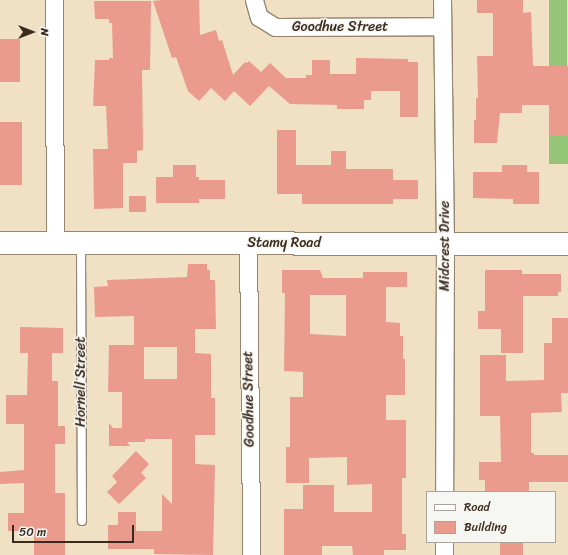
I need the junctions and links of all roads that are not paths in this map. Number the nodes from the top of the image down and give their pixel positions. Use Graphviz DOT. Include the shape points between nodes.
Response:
graph roads {
  1 [pos="54,0"];
  2 [pos="254,0"];
  3 [pos="442,0"];
  4 [pos="442,26"];
  5 [pos="0,243"];
  6 [pos="55,243"];
  7 [pos="81,243"];
  8 [pos="248,243"];
  9 [pos="445,244"];
  10 [pos="568,244"];
  11 [pos="444,491"];
  12 [pos="82,521"];
  13 [pos="444,543"];
  14 [pos="251,555"];
  15 [pos="444,555"];
  1 -- 6 [label="street"];
  2 -- 4 [label="street, Goodhue Street" via="259,17 275,27"];
  3 -- 4 [label="street, Midcrest Drive"];
  4 -- 9 [label="street, Midcrest Drive"];
  5 -- 6 [label="street, Stamy Road"];
  6 -- 7 [label="street, Stamy Road"];
  7 -- 8 [label="street, Stamy Road"];
  7 -- 12 [label="lane, Hornell Street"];
  8 -- 9 [label="street, Stamy Road"];
  8 -- 14 [label="street, Goodhue Street"];
  9 -- 10 [label="street, Stamy Road"];
  9 -- 11 [label="street, Midcrest Drive"];
  13 -- 15 [label="street"];
}
